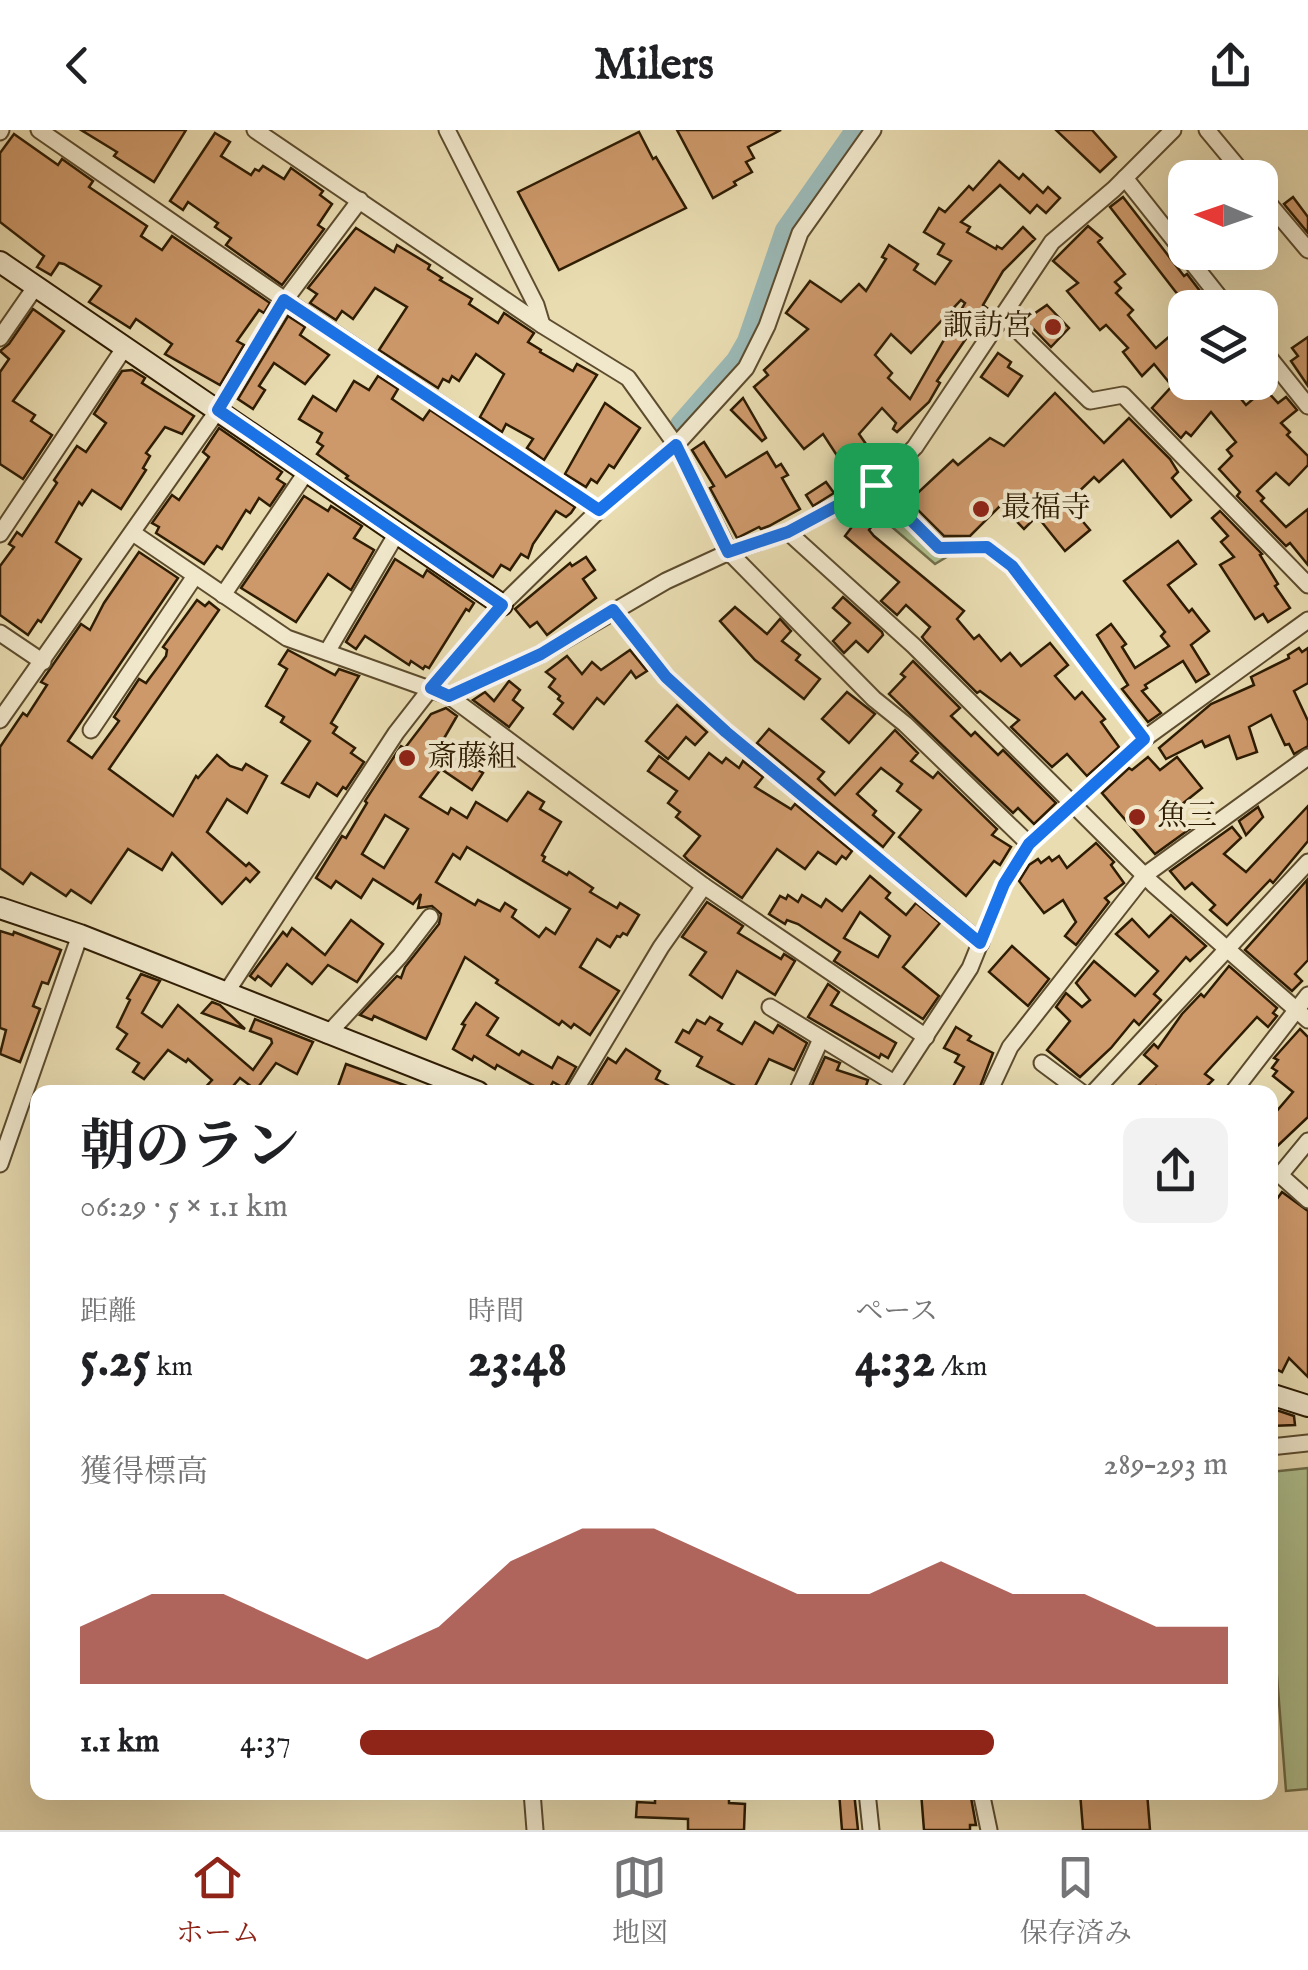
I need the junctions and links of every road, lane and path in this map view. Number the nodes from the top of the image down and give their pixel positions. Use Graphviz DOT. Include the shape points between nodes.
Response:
graph roads {
  1 [pos="39,130"];
  2 [pos="255,130"];
  3 [pos="448,130"];
  4 [pos="873,130"];
  5 [pos="1173,130"];
  6 [pos="1206,130"];
  7 [pos="1232,160"];
  8 [pos="1125,178"];
  9 [pos="360,200"];
  10 [pos="1278,214"];
  11 [pos="1308,250"];
  12 [pos="0,262"];
  13 [pos="36,286"];
  14 [pos="1214,290"];
  15 [pos="284,300"];
  16 [pos="1002,315"];
  17 [pos="542,326"];
  18 [pos="0,338"];
  19 [pos="126,348"];
  20 [pos="1278,368"];
  21 [pos="1308,406"];
  22 [pos="218,410"];
  23 [pos="676,445"];
  24 [pos="307,472"];
  25 [pos="876,485"];
  26 [pos="599,510"];
  27 [pos="788,532"];
  28 [pos="133,533"];
  29 [pos="397,533"];
  30 [pos="0,534"];
  31 [pos="728,552"];
  32 [pos="196,576"];
  33 [pos="1308,585"];
  34 [pos="223,594"];
  35 [pos="502,605"];
  36 [pos="613,610"];
  37 [pos="1308,620"];
  38 [pos="0,633"];
  39 [pos="327,652"];
  40 [pos="43,662"];
  41 [pos="431,688"];
  42 [pos="449,696"];
  43 [pos="0,720"];
  44 [pos="90,730"];
  45 [pos="1144,739"];
  46 [pos="1308,757"];
  47 [pos="1072,803"];
  48 [pos="1029,844"];
  49 [pos="1308,862"];
  50 [pos="1145,874"];
  51 [pos="704,886"];
  52 [pos="0,908"];
  53 [pos="430,917"];
  54 [pos="80,935"];
  55 [pos="980,943"];
  56 [pos="1228,950"];
  57 [pos="226,993"];
  58 [pos="1308,996"];
  59 [pos="770,1007"];
  60 [pos="1302,1015"];
  61 [pos="327,1035"];
  62 [pos="926,1036"];
  63 [pos="821,1039"];
  64 [pos="1042,1063"];
  65 [pos="459,1085"];
  66 [pos="578,1085"];
  67 [pos="800,1085"];
  68 [pos="887,1085"];
  69 [pos="893,1085"];
  70 [pos="993,1085"];
  71 [pos="1072,1085"];
  72 [pos="1101,1085"];
  73 [pos="1239,1085"];
  74 [pos="1308,1140"];
  75 [pos="0,1164"];
  76 [pos="1278,1168"];
  77 [pos="1278,1174"];
  78 [pos="1308,1200"];
  79 [pos="1278,1397"];
  80 [pos="1308,1406"];
  81 [pos="1308,1443"];
  82 [pos="1278,1446"];
  83 [pos="533,1800"];
  84 [pos="868,1800"];
  85 [pos="983,1800"];
  86 [pos="535,1830"];
  87 [pos="871,1830"];
  88 [pos="989,1830"];
  1 -- 15 [label="street"];
  2 -- 9 [label="street"];
  3 -- 17 [label="street"];
  4 -- 23 [label="street" via="800,233 746,368"];
  5 -- 8 [label="street"];
  6 -- 7 [label="street"];
  8 -- 14 [label="street"];
  8 -- 16 [label="street" via="1052,242"];
  9 -- 15 [label="street"];
  9 -- 17 [label="street"];
  10 -- 11 [label="street"];
  12 -- 13 [label="street"];
  13 -- 18 [label="street"];
  13 -- 19 [label="street"];
  15 -- 22 [label="street"];
  15 -- 26 [label="street"];
  16 -- 25 [label="street" via="915,447"];
  16 -- 33 [label="street" via="1090,400 1123,395"];
  17 -- 23 [label="street" via="628,378"];
  19 -- 22 [label="street"];
  19 -- 30 [label="street"];
  20 -- 21 [label="street"];
  22 -- 24 [label="street"];
  22 -- 28 [label="street"];
  23 -- 26 [label="street"];
  23 -- 31 [label="street"];
  24 -- 29 [label="street"];
  24 -- 34 [label="street"];
  25 -- 27 [label="street"];
  25 -- 45 [label="street" via="939,548 987,547 1012,566"];
  26 -- 35 [label="street"];
  27 -- 31 [label="street"];
  27 -- 47 [label="street"];
  28 -- 32 [label="street"];
  28 -- 40 [label="street"];
  29 -- 35 [label="street"];
  29 -- 39 [label="street"];
  31 -- 36 [label="street"];
  31 -- 48 [label="street"];
  32 -- 34 [label="street"];
  32 -- 44 [label="street"];
  34 -- 39 [label="street" via="287,638"];
  35 -- 41 [label="street"];
  36 -- 42 [label="street" via="541,654"];
  36 -- 55 [label="street" via="666,677 726,732"];
  37 -- 45 [label="street"];
  38 -- 40 [label="street"];
  39 -- 41 [label="street"];
  40 -- 43 [label="street"];
  41 -- 42 [label="street"];
  41 -- 57 [label="street"];
  42 -- 51 [label="street"];
  45 -- 47 [label="street"];
  46 -- 50 [label="street"];
  47 -- 48 [label="street"];
  47 -- 50 [label="street"];
  48 -- 55 [label="street"];
  49 -- 56 [label="street"];
  50 -- 56 [label="street"];
  50 -- 70 [label="street" via="1010,1047"];
  51 -- 62 [label="street"];
  51 -- 66 [label="street"];
  52 -- 54 [label="street"];
  53 -- 61 [label="street"];
  54 -- 57 [label="street"];
  54 -- 75 [label="street"];
  55 -- 62 [label="street"];
  56 -- 60 [label="street"];
  56 -- 72 [label="street"];
  57 -- 61 [label="street"];
  58 -- 60 [label="street"];
  59 -- 63 [label="street"];
  60 -- 73 [label="street"];
  61 -- 65 [label="street"];
  62 -- 69 [label="street"];
  63 -- 67 [label="street"];
  63 -- 68 [label="street"];
  64 -- 71 [label="street"];
  74 -- 76 [label="street"];
  77 -- 78 [label="street"];
  79 -- 80 [label="street"];
  81 -- 82 [label="street"];
  83 -- 86 [label="street"];
  84 -- 87 [label="street"];
  85 -- 88 [label="street"];
}
